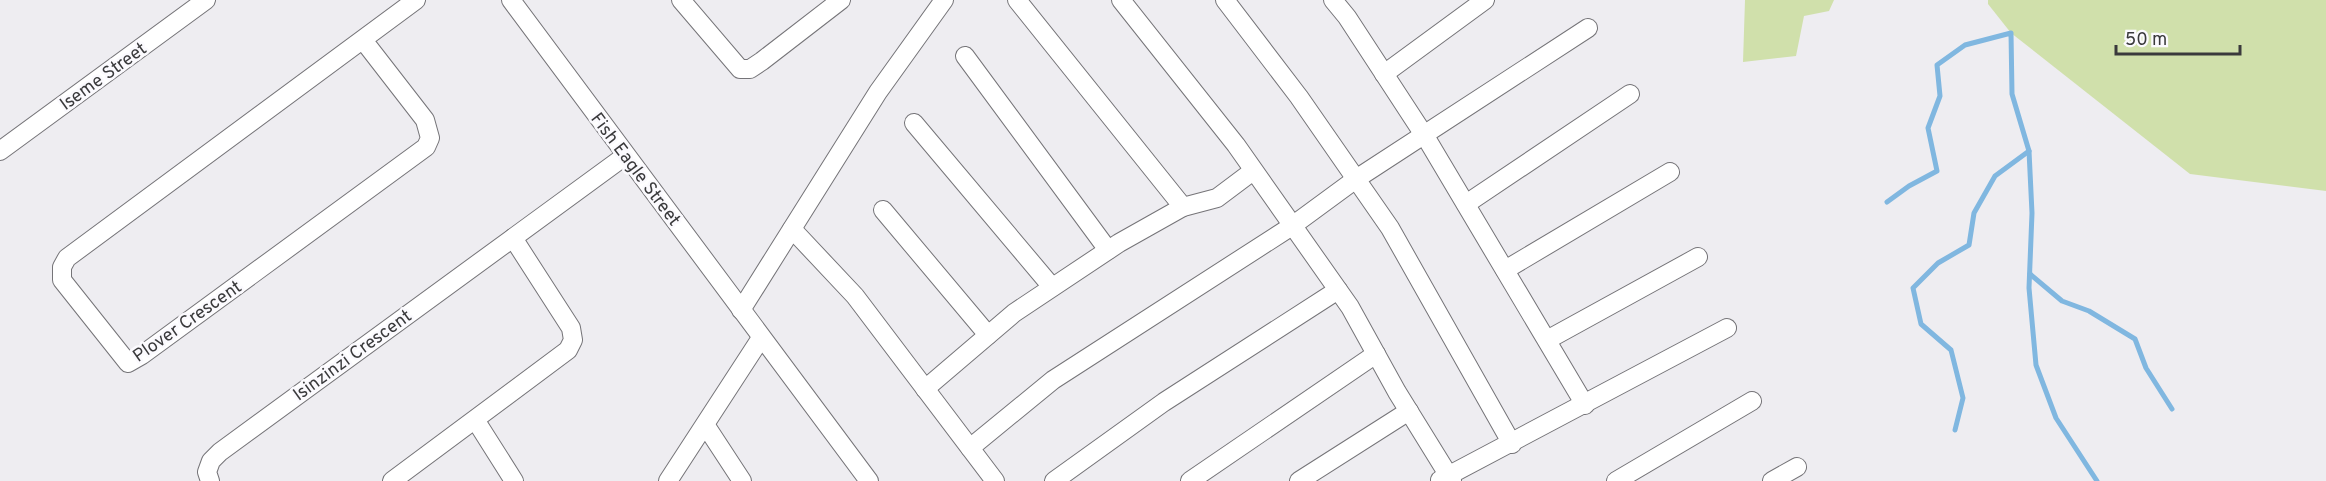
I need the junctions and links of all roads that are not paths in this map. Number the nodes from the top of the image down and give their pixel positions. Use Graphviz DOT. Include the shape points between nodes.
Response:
graph roads {
  1 [pos="206,0"];
  2 [pos="416,0"];
  3 [pos="511,0"];
  4 [pos="681,0"];
  5 [pos="841,0"];
  6 [pos="944,0"];
  7 [pos="1017,0"];
  8 [pos="1121,0"];
  9 [pos="1225,0"];
  10 [pos="1485,0"];
  11 [pos="1341,3"];
  12 [pos="1588,28"];
  13 [pos="363,40"];
  14 [pos="965,56"];
  15 [pos="1384,74"];
  16 [pos="1630,94"];
  17 [pos="914,123"];
  18 [pos="1424,134"];
  19 [pos="0,151"];
  20 [pos="625,156"];
  21 [pos="1253,171"];
  22 [pos="1670,172"];
  23 [pos="1356,179"];
  24 [pos="1466,204"];
  25 [pos="1183,207"];
  26 [pos="883,210"];
  27 [pos="1292,226"];
  28 [pos="792,229"];
  29 [pos="513,238"];
  30 [pos="1108,250"];
  31 [pos="1698,256"];
  32 [pos="1505,270"];
  33 [pos="1052,287"];
  34 [pos="1338,290"];
  35 [pos="741,310"];
  36 [pos="1727,328"];
  37 [pos="988,334"];
  38 [pos="761,338"];
  39 [pos="1547,340"];
  40 [pos="1376,354"];
  41 [pos="925,389"];
  42 [pos="1752,401"];
  43 [pos="1585,405"];
  44 [pos="1409,411"];
  45 [pos="476,421"];
  46 [pos="706,426"];
  47 [pos="1512,444"];
  48 [pos="970,448"];
  49 [pos="1797,467"];
  50 [pos="1447,479"];
  51 [pos="210,481"];
  52 [pos="392,481"];
  53 [pos="514,481"];
  54 [pos="668,481"];
  55 [pos="742,481"];
  56 [pos="869,481"];
  57 [pos="995,481"];
  58 [pos="1054,481"];
  59 [pos="1191,481"];
  60 [pos="1299,481"];
  61 [pos="1616,481"];
  62 [pos="1772,481"];
  1 -- 19 [label="street, Iseme Street"];
  2 -- 13 [label="street, Plover Crescent"];
  3 -- 20 [label="street, Fish Eagle Street"];
  4 -- 5 [label="street" via="740,69 750,69 762,61"];
  6 -- 28 [label="street" via="878,92"];
  7 -- 25 [label="street"];
  8 -- 21 [label="street"];
  9 -- 23 [label="street"];
  10 -- 15 [label="street"];
  11 -- 15 [label="street"];
  12 -- 18 [label="street"];
  13 -- 13 [label="street, Plover Crescent" via="66,258 62,280 128,363 426,147 430,138 425,120"];
  14 -- 30 [label="street"];
  15 -- 18 [label="street"];
  16 -- 24 [label="street"];
  17 -- 33 [label="street"];
  18 -- 23 [label="street"];
  18 -- 24 [label="street"];
  20 -- 29 [label="street, Isinzinzi Crescent"];
  20 -- 35 [label="street, Fish Eagle Street"];
  21 -- 25 [label="street" via="1217,198"];
  21 -- 27 [label="street"];
  22 -- 32 [label="street"];
  23 -- 27 [label="street"];
  23 -- 47 [label="street" via="1390,228"];
  24 -- 32 [label="street"];
  25 -- 30 [label="street"];
  26 -- 37 [label="street"];
  27 -- 34 [label="street"];
  27 -- 48 [label="street" via="1053,380"];
  28 -- 35 [label="street"];
  28 -- 41 [label="street" via="855,296"];
  29 -- 45 [label="street" via="572,328 573,340 568,350"];
  29 -- 51 [label="street, Isinzinzi Crescent" via="220,452 207,472"];
  30 -- 33 [label="street"];
  31 -- 39 [label="street"];
  32 -- 39 [label="street"];
  33 -- 37 [label="street"];
  34 -- 40 [label="street"];
  34 -- 58 [label="street" via="1164,402"];
  35 -- 38 [label="street, Fish Eagle Street"];
  36 -- 43 [label="street"];
  37 -- 41 [label="street"];
  38 -- 46 [label="street"];
  38 -- 56 [label="street, Fish Eagle Street"];
  39 -- 43 [label="street"];
  40 -- 44 [label="street"];
  40 -- 59 [label="street"];
  41 -- 48 [label="street"];
  42 -- 61 [label="street"];
  43 -- 47 [label="street"];
  44 -- 50 [label="street"];
  44 -- 60 [label="street"];
  45 -- 52 [label="street"];
  45 -- 53 [label="street"];
  46 -- 54 [label="street"];
  46 -- 55 [label="street"];
  47 -- 50 [label="street"];
  48 -- 57 [label="street"];
  49 -- 62 [label="street"];
}
